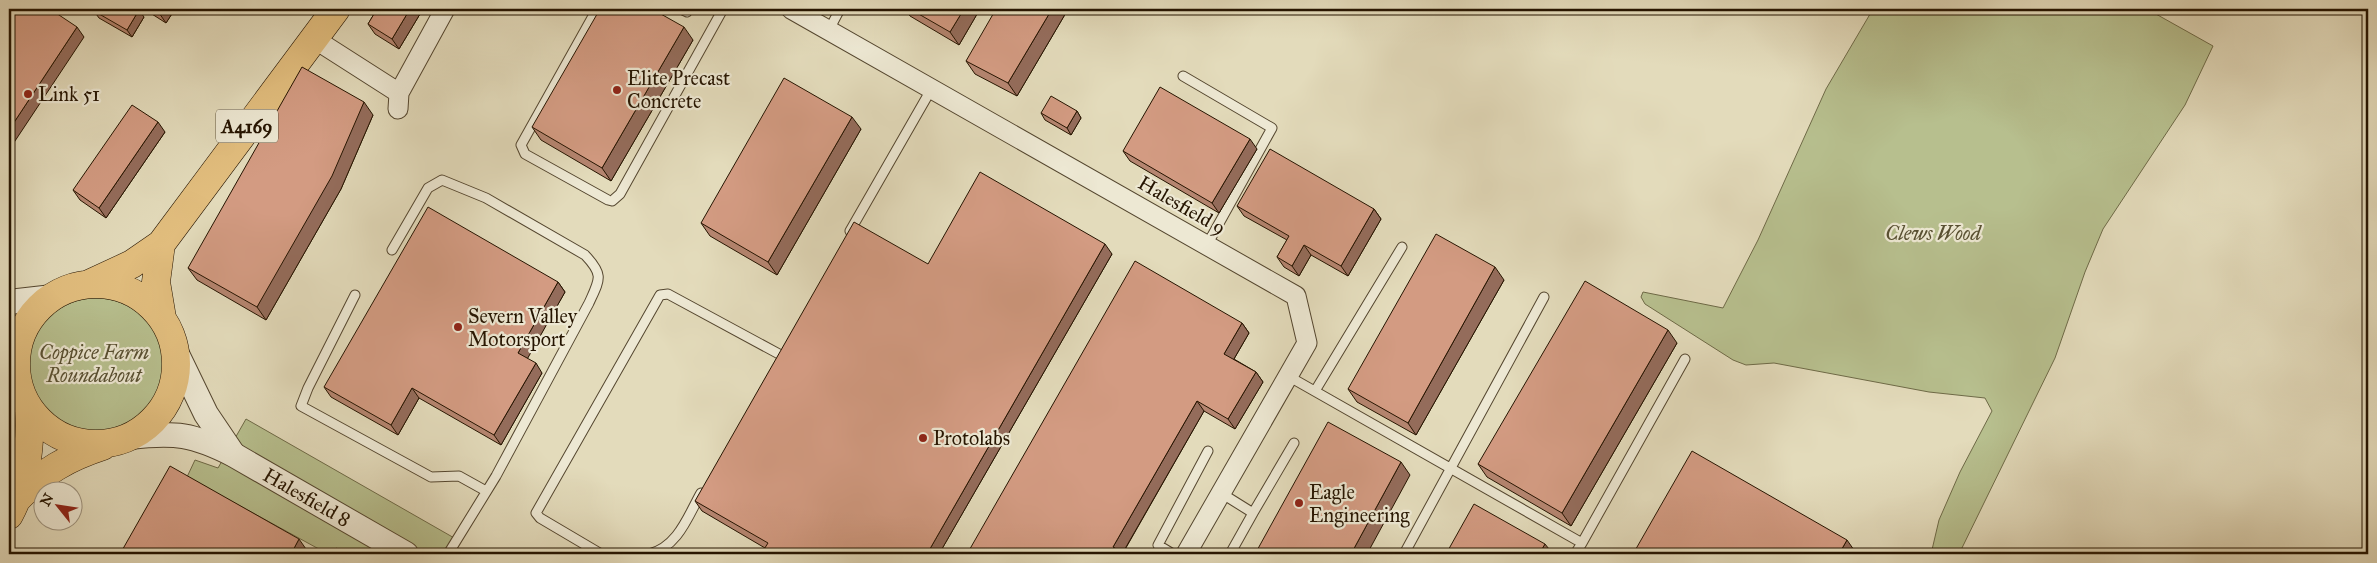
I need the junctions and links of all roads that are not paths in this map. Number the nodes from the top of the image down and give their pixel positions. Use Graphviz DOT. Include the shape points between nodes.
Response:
graph roads {
  1 [pos="336,9"];
  2 [pos="445,9"];
  3 [pos="597,9"];
  4 [pos="722,9"];
  5 [pos="791,9"];
  6 [pos="840,9"];
  7 [pos="828,30"];
  8 [pos="313,38"];
  9 [pos="1183,76"];
  10 [pos="932,88"];
  11 [pos="843,243"];
  12 [pos="161,244"];
  13 [pos="1207,245"];
  14 [pos="1402,247"];
  15 [pos="392,250"];
  16 [pos="88,284"];
  17 [pos="356,295"];
  18 [pos="53,297"];
  19 [pos="1544,297"];
  20 [pos="9,302"];
  21 [pos="162,318"];
  22 [pos="784,346"];
  23 [pos="175,350"];
  24 [pos="780,354"];
  25 [pos="1685,359"];
  26 [pos="12,360"];
  27 [pos="775,363"];
  28 [pos="1288,376"];
  29 [pos="1315,391"];
  30 [pos="29,410"];
  31 [pos="120,440"];
  32 [pos="1294,443"];
  33 [pos="1208,450"];
  34 [pos="234,455"];
  35 [pos="1451,468"];
  36 [pos="707,483"];
  37 [pos="486,492"];
  38 [pos="1221,493"];
  39 [pos="13,507"];
  40 [pos="1253,513"];
  41 [pos="1582,543"];
  42 [pos="406,554"];
  43 [pos="448,554"];
  44 [pos="601,554"];
  45 [pos="649,554"];
  46 [pos="1173,554"];
  47 [pos="1186,554"];
  48 [pos="1230,554"];
  49 [pos="1404,554"];
  50 [pos="1575,554"];
  1 -- 8 [label="main road, A4169"];
  2 -- 8 [label="street" via="398,101"];
  3 -- 4 [label="lane" via="521,145 525,154 612,201 620,194"];
  5 -- 7 [label="street, Halesfield 9"];
  6 -- 7 [label="lane"];
  7 -- 10 [label="street, Halesfield 9"];
  8 -- 12 [label="main road, A4169"];
  9 -- 13 [label="lane" via="1272,128"];
  10 -- 11 [label="lane"];
  10 -- 13 [label="street, Halesfield 9"];
  12 -- 16 [label="main road" via="132,264"];
  12 -- 21 [label="main road" via="156,282"];
  13 -- 28 [label="street, Halesfield 9" via="1296,296 1307,343"];
  14 -- 29 [label="lane"];
  15 -- 37 [label="lane" via="428,188 442,180 486,198 585,255 598,269 599,282 589,303"];
  16 -- 18 [label="main road" via="70,288"];
  16 -- 21 [label="main road" via="110,285 130,291"];
  17 -- 37 [label="lane" via="301,406 431,477 459,476"];
  18 -- 20 [label="street"];
  18 -- 26 [label="main road" via="33,315"];
  19 -- 35 [label="lane"];
  21 -- 23 [label="main road"];
  22 -- 24 [label="lane"];
  23 -- 31 [label="main road" via="176,377 167,402 152,423"];
  23 -- 34 [label="street, Halesfield 8" via="206,414"];
  24 -- 27 [label="lane"];
  24 -- 44 [label="lane" via="668,294 660,295 536,513"];
  25 -- 41 [label="lane"];
  26 -- 30 [label="main road" via="19,389"];
  28 -- 29 [label="lane"];
  28 -- 38 [label="street, Halesfield 9"];
  29 -- 35 [label="lane"];
  30 -- 31 [label="main road" via="45,427 65,439 88,444"];
  30 -- 39 [label="main road" via="28,455"];
  31 -- 34 [label="street, Halesfield 8" via="176,434 206,442"];
  31 -- 39 [label="main road" via="55,466 31,485"];
  32 -- 40 [label="lane"];
  33 -- 46 [label="lane" via="1158,545"];
  34 -- 42 [label="street, Halesfield 8"];
  35 -- 41 [label="lane"];
  35 -- 49 [label="lane"];
  36 -- 45 [label="lane" via="678,535 667,548"];
  37 -- 43 [label="lane"];
  38 -- 40 [label="lane"];
  38 -- 47 [label="street, Halesfield 9"];
  40 -- 48 [label="lane"];
  41 -- 50 [label="lane"];
}
